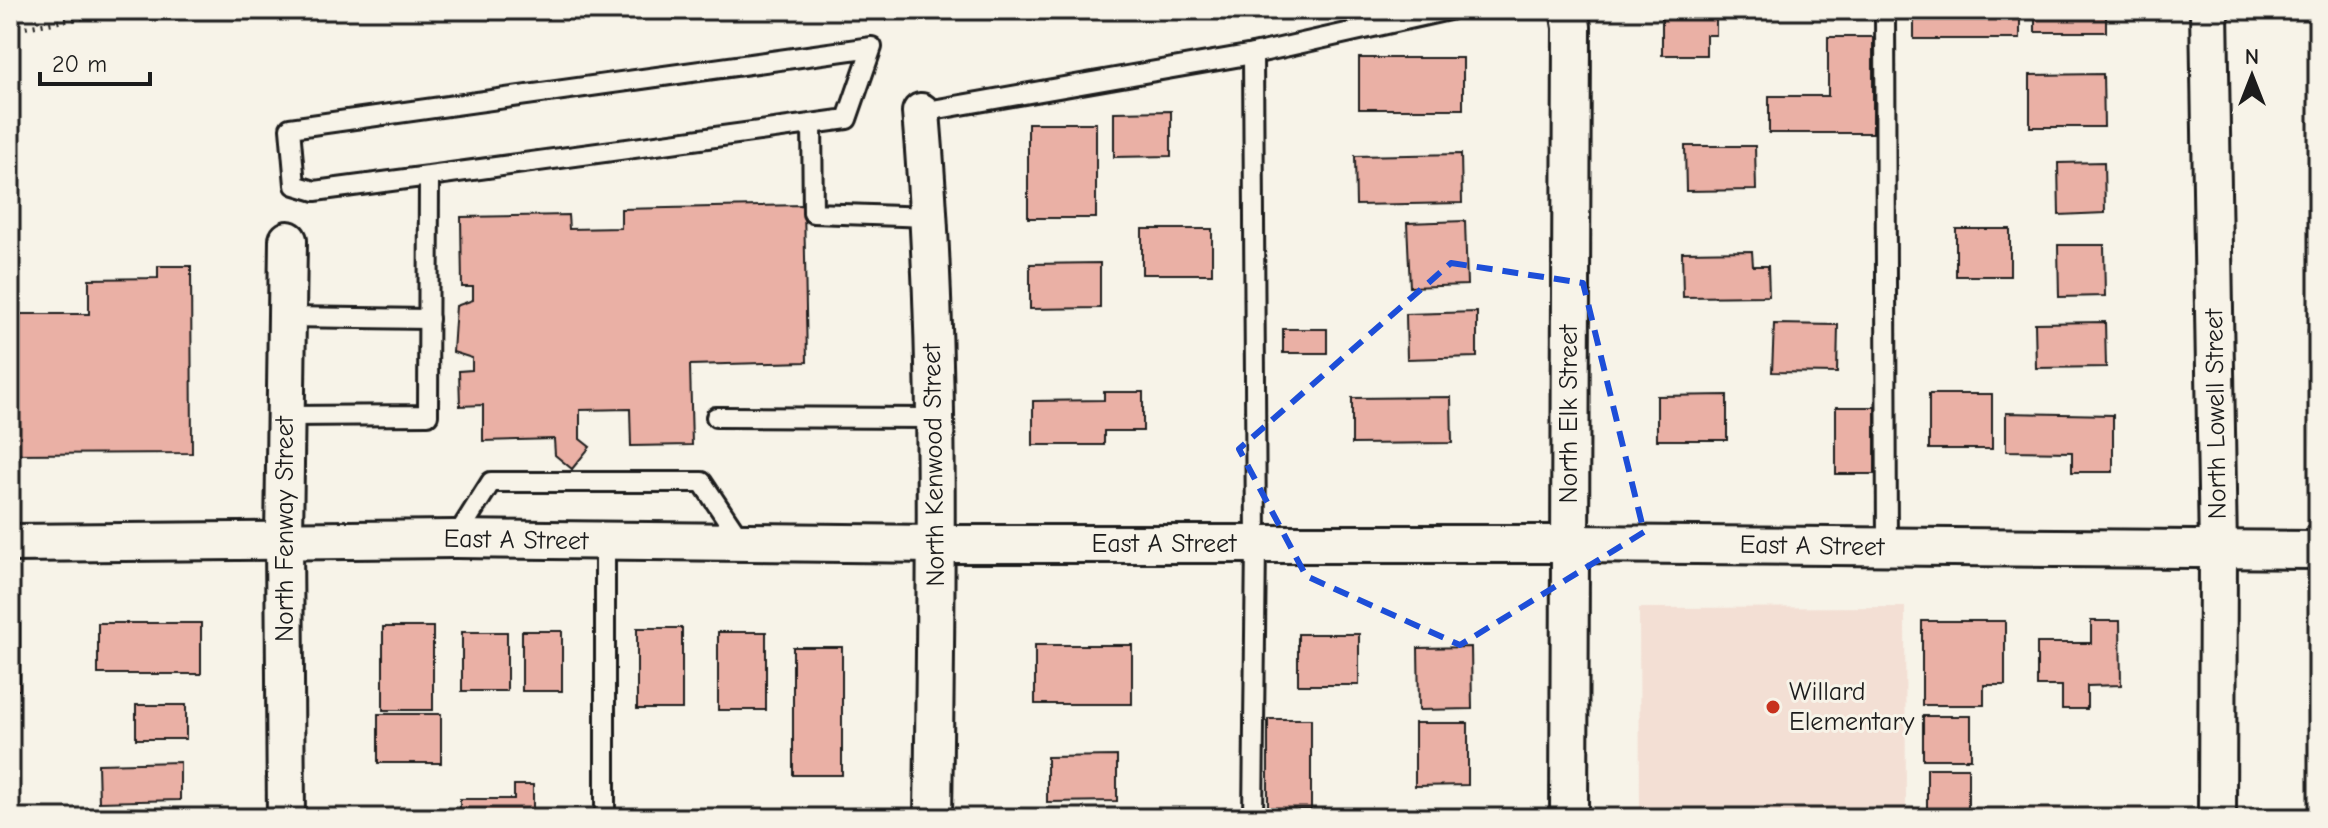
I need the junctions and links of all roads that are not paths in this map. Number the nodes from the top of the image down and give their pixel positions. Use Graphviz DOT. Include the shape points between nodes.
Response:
graph roads {
  1 [pos="1449,10"];
  2 [pos="1569,10"];
  3 [pos="1885,10"];
  4 [pos="2209,10"];
  5 [pos="1253,54"];
  6 [pos="921,112"];
  7 [pos="812,124"];
  8 [pos="429,176"];
  9 [pos="930,217"];
  10 [pos="288,240"];
  11 [pos="287,317"];
  12 [pos="429,319"];
  13 [pos="286,416"];
  14 [pos="716,417"];
  15 [pos="934,418"];
  16 [pos="284,539"];
  17 [pos="455,539"];
  18 [pos="605,541"];
  19 [pos="742,542"];
  20 [pos="10,543"];
  21 [pos="936,544"];
  22 [pos="1256,544"];
  23 [pos="1568,544"];
  24 [pos="1887,547"];
  25 [pos="2218,550"];
  26 [pos="2318,550"];
  27 [pos="286,818"];
  28 [pos="605,818"];
  29 [pos="933,818"];
  30 [pos="1253,818"];
  31 [pos="1569,818"];
  32 [pos="2217,818"];
  1 -- 5 [label="lane"];
  2 -- 23 [label="street, North Elk Street"];
  3 -- 24 [label="lane"];
  4 -- 25 [label="street, North Lowell Street"];
  5 -- 6 [label="lane"];
  5 -- 22 [label="lane"];
  6 -- 9 [label="street, North Kenwood Street"];
  7 -- 8 [label="lane"];
  7 -- 8 [label="lane" via="847,119 872,47 290,128 295,185 315,191"];
  7 -- 9 [label="lane" via="813,213"];
  8 -- 12 [label="lane"];
  9 -- 15 [label="street, North Kenwood Street"];
  10 -- 11 [label="street, North Fenway Street"];
  11 -- 12 [label="lane"];
  11 -- 13 [label="street, North Fenway Street"];
  12 -- 13 [label="lane" via="428,415"];
  13 -- 16 [label="street, North Fenway Street"];
  14 -- 15 [label="lane"];
  15 -- 21 [label="street, North Kenwood Street"];
  16 -- 17 [label="street, East A Street"];
  16 -- 20 [label="street, East A Street"];
  16 -- 27 [label="street, North Fenway Street"];
  17 -- 18 [label="street, East A Street"];
  17 -- 19 [label="lane" via="491,482 702,482"];
  18 -- 19 [label="street, East A Street"];
  18 -- 28 [label="lane"];
  19 -- 21 [label="street, East A Street"];
  21 -- 22 [label="street, East A Street"];
  21 -- 29 [label="street, North Kenwood Street"];
  22 -- 23 [label="street, East A Street"];
  22 -- 30 [label="lane"];
  23 -- 24 [label="street, East A Street"];
  23 -- 31 [label="street, North Elk Street"];
  24 -- 25 [label="street, East A Street"];
  25 -- 26 [label="street, East A Street"];
  25 -- 32 [label="street, North Lowell Street"];
}
